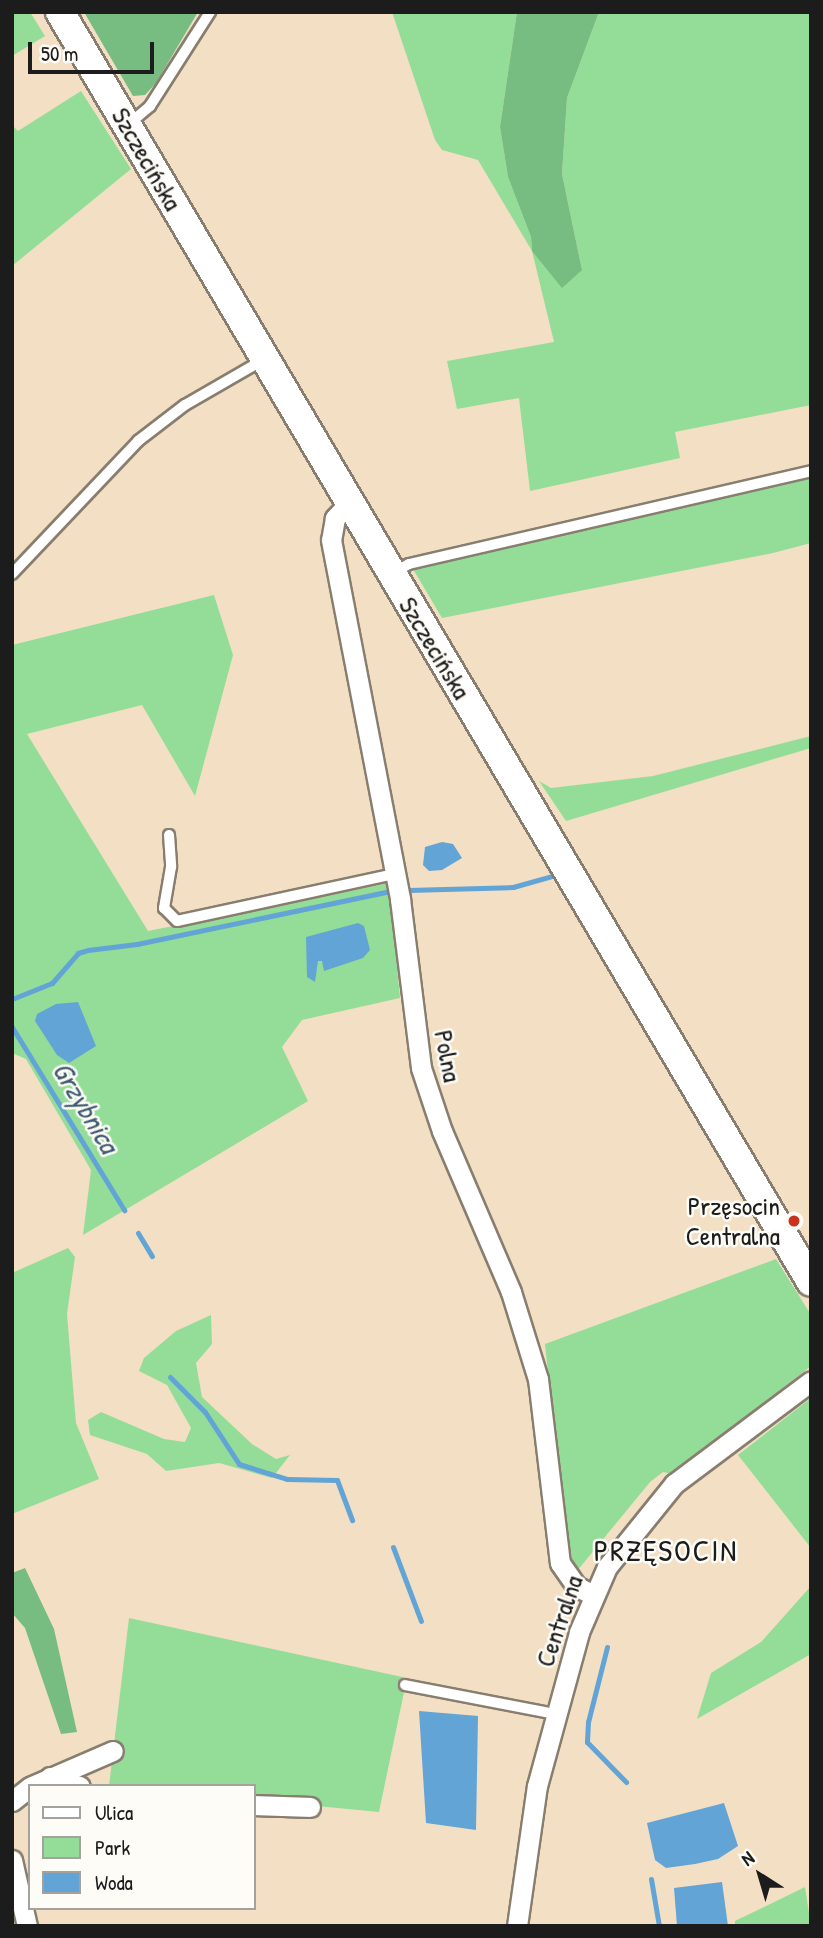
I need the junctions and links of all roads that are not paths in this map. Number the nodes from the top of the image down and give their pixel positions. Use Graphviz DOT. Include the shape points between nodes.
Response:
graph roads {
  1 [pos="60,12"];
  2 [pos="210,12"];
  3 [pos="126,125"];
  4 [pos="264,359"];
  5 [pos="811,471"];
  6 [pos="349,503"];
  7 [pos="12,574"];
  8 [pos="391,574"];
  9 [pos="169,835"];
  10 [pos="395,874"];
  11 [pos="811,1282"];
  12 [pos="811,1381"];
  13 [pos="593,1595"];
  14 [pos="405,1685"];
  15 [pos="556,1714"];
  16 [pos="113,1751"];
  17 [pos="37,1783"];
  18 [pos="28,1789"];
  19 [pos="12,1801"];
  20 [pos="256,1805"];
  21 [pos="310,1807"];
  22 [pos="12,1860"];
  23 [pos="27,1926"];
  24 [pos="517,1926"];
  1 -- 3 [label="street, Szczecińska"];
  2 -- 3 [label="lane" via="150,106"];
  3 -- 4 [label="street, Szczecińska"];
  4 -- 6 [label="street, Szczecińska"];
  4 -- 7 [label="lane" via="185,405 138,440"];
  5 -- 8 [label="lane" via="410,564"];
  6 -- 8 [label="street, Szczecińska"];
  6 -- 10 [label="street, Polna" via="335,518 331,540"];
  8 -- 11 [label="street, Szczecińska"];
  9 -- 10 [label="lane" via="171,867 164,908 177,922"];
  10 -- 13 [label="street, Polna" via="427,1091 489,1236 538,1379 560,1563 576,1586"];
  12 -- 13 [label="street, Centralna" via="695,1466 654,1504 618,1549"];
  13 -- 15 [label="street, Centralna"];
  14 -- 15 [label="lane"];
  15 -- 24 [label="street, Centralna" via="537,1786"];
  16 -- 17 [label="street"];
  18 -- 19 [label="street"];
  20 -- 21 [label="street"];
  22 -- 23 [label="street"];
}
